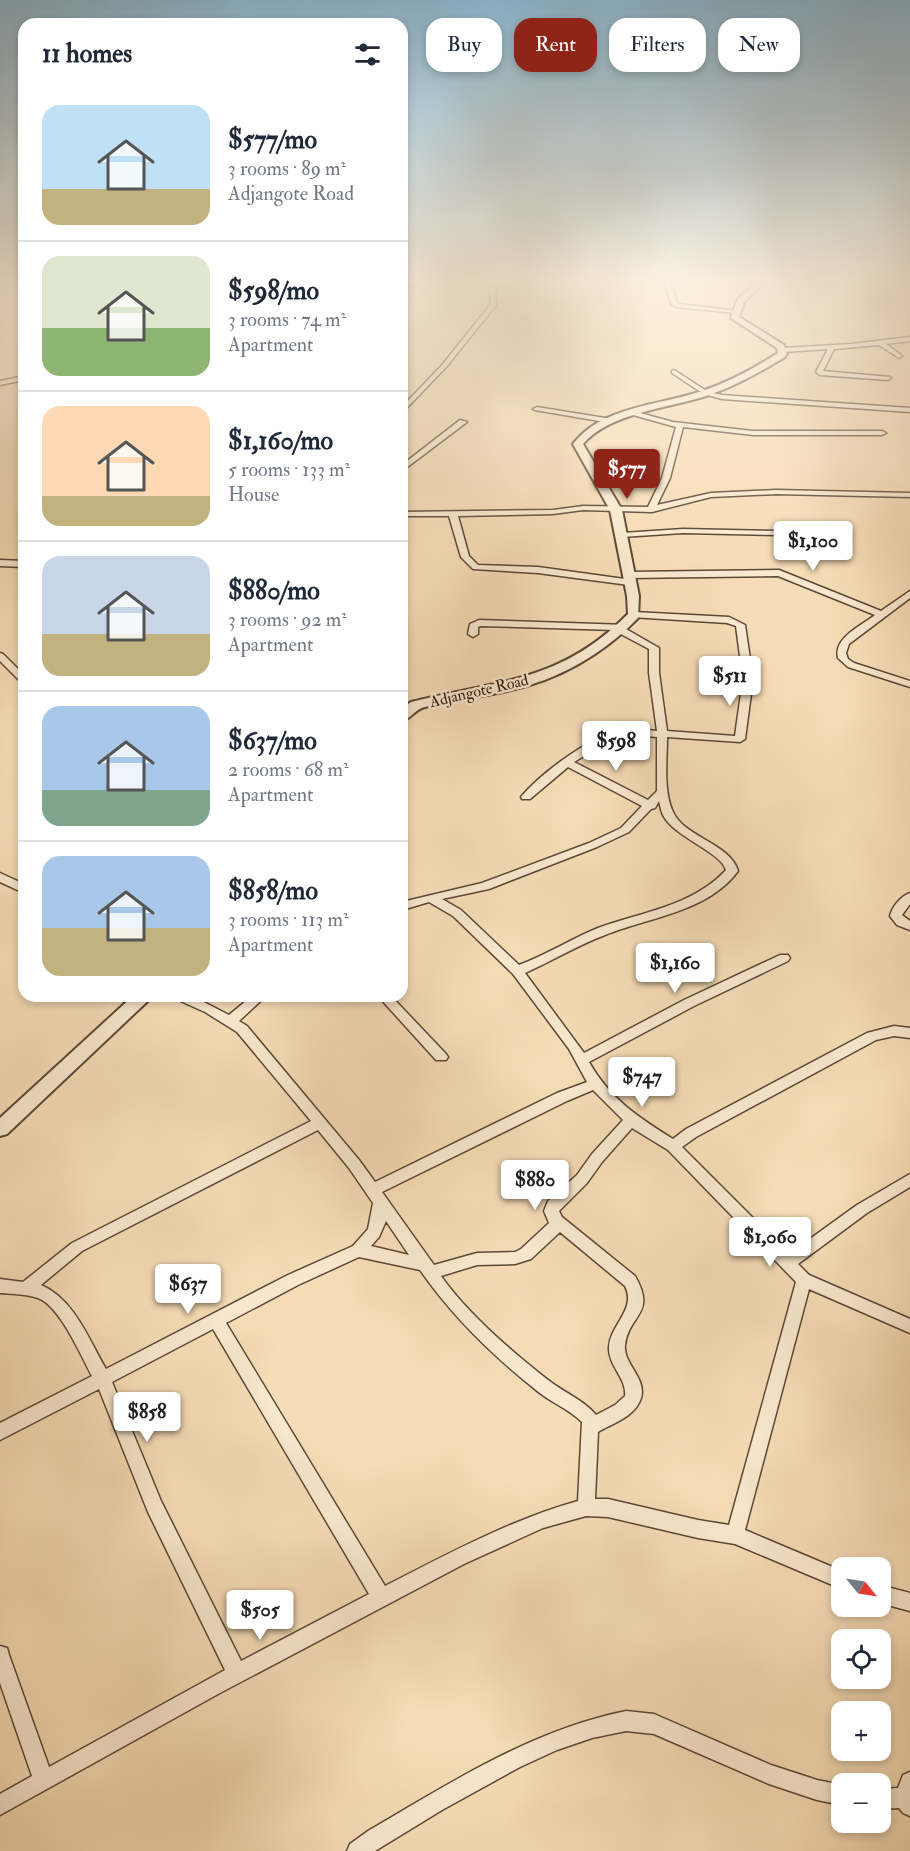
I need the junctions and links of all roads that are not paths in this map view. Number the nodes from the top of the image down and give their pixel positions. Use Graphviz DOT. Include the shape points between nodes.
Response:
graph roads {
  1 [pos="444,367"];
  2 [pos="758,367"];
  3 [pos="821,367"];
  4 [pos="674,372"];
  5 [pos="18,377"];
  6 [pos="888,378"];
  7 [pos="18,379"];
  8 [pos="13,380"];
  9 [pos="0,382"];
  10 [pos="706,393"];
  11 [pos="408,405"];
  12 [pos="537,409"];
  13 [pos="910,410"];
  14 [pos="636,413"];
  15 [pos="611,421"];
  16 [pos="463,422"];
  17 [pos="680,426"];
  18 [pos="882,433"];
  19 [pos="408,464"];
  20 [pos="910,495"];
  21 [pos="616,510"];
  22 [pos="652,510"];
  23 [pos="408,514"];
  24 [pos="453,514"];
  25 [pos="832,530"];
  26 [pos="622,535"];
  27 [pos="0,563"];
  28 [pos="18,564"];
  29 [pos="628,578"];
  30 [pos="910,594"];
  31 [pos="634,615"];
  32 [pos="882,615"];
  33 [pos="622,629"];
  34 [pos="473,634"];
  35 [pos="0,656"];
  36 [pos="18,674"];
  37 [pos="910,684"];
  38 [pos="408,710"];
  39 [pos="661,731"];
  40 [pos="569,763"];
  41 [pos="662,792"];
  42 [pos="526,797"];
  43 [pos="651,806"];
  44 [pos="668,815"];
  45 [pos="641,816"];
  46 [pos="0,877"];
  47 [pos="18,886"];
  48 [pos="910,897"];
  49 [pos="431,898"];
  50 [pos="408,904"];
  51 [pos="910,926"];
  52 [pos="784,958"];
  53 [pos="517,971"];
  54 [pos="138,1002"];
  55 [pos="193,1002"];
  56 [pos="253,1002"];
  57 [pos="390,1002"];
  58 [pos="231,1020"];
  59 [pos="910,1033"];
  60 [pos="441,1057"];
  61 [pos="582,1060"];
  62 [pos="595,1084"];
  63 [pos="631,1120"];
  64 [pos="318,1124"];
  65 [pos="0,1129"];
  66 [pos="673,1146"];
  67 [pos="910,1180"];
  68 [pos="377,1195"];
  69 [pos="557,1221"];
  70 [pos="357,1250"];
  71 [pos="788,1263"];
  72 [pos="427,1269"];
  73 [pos="804,1280"];
  74 [pos="0,1286"];
  75 [pos="27,1288"];
  76 [pos="216,1320"];
  77 [pos="910,1326"];
  78 [pos="103,1379"];
  79 [pos="592,1426"];
  80 [pos="0,1432"];
  81 [pos="586,1507"];
  82 [pos="735,1535"];
  83 [pos="831,1575"];
  84 [pos="382,1598"];
  85 [pos="891,1598"];
  86 [pos="908,1604"];
  87 [pos="0,1655"];
  88 [pos="237,1674"];
  89 [pos="44,1781"];
  90 [pos="831,1793"];
  91 [pos="908,1795"];
  92 [pos="891,1797"];
  93 [pos="0,1805"];
  94 [pos="357,1851"];
  1 -- 11 [label="street"];
  2 -- 10 [label="street"];
  3 -- 6 [label="street" via="819,372"];
  4 -- 10 [label="street"];
  5 -- 8 [label="street"];
  7 -- 8 [label="street"];
  8 -- 9 [label="street"];
  10 -- 13 [label="street"];
  10 -- 14 [label="street"];
  12 -- 15 [label="street"];
  14 -- 15 [label="street"];
  14 -- 17 [label="street"];
  15 -- 21 [label="street" via="591,430 578,444"];
  16 -- 19 [label="street"];
  17 -- 18 [label="street" via="753,433"];
  17 -- 22 [label="street" via="666,478"];
  20 -- 22 [label="street" via="722,494"];
  21 -- 22 [label="street"];
  21 -- 24 [label="street"];
  21 -- 26 [label="street"];
  23 -- 24 [label="street"];
  24 -- 29 [label="street" via="465,558 476,567"];
  25 -- 26 [label="street"];
  26 -- 29 [label="street"];
  27 -- 28 [label="street"];
  29 -- 31 [label="street"];
  29 -- 32 [label="street" via="779,573"];
  30 -- 32 [label="street"];
  31 -- 33 [label="street, Adjangote Road"];
  31 -- 39 [label="street" via="729,620 740,625 748,679 740,739 678,737"];
  32 -- 37 [label="street" via="845,642 841,657 851,665"];
  33 -- 34 [label="street" via="479,623 473,626"];
  33 -- 38 [label="street, Adjangote Road" via="564,667 538,678 427,702"];
  33 -- 39 [label="street" via="654,648"];
  35 -- 36 [label="street"];
  39 -- 40 [label="street" via="611,735"];
  39 -- 41 [label="street"];
  40 -- 42 [label="street"];
  40 -- 43 [label="street"];
  41 -- 43 [label="street"];
  41 -- 44 [label="street"];
  43 -- 45 [label="street"];
  44 -- 45 [label="street"];
  44 -- 53 [label="street" via="730,864 732,872 727,879 683,904 603,931"];
  45 -- 49 [label="street" via="625,830 593,845 485,886"];
  46 -- 47 [label="street"];
  48 -- 51 [label="street" via="896,916"];
  49 -- 50 [label="street"];
  49 -- 53 [label="street" via="457,913"];
  52 -- 61 [label="street"];
  53 -- 61 [label="street"];
  54 -- 65 [label="street"];
  55 -- 58 [label="street"];
  56 -- 58 [label="street"];
  57 -- 60 [label="street"];
  58 -- 64 [label="street"];
  59 -- 66 [label="street" via="894,1031 873,1036"];
  61 -- 62 [label="street"];
  62 -- 63 [label="street"];
  62 -- 68 [label="street" via="562,1097"];
  63 -- 66 [label="street"];
  63 -- 69 [label="street" via="582,1179 553,1204 551,1211"];
  64 -- 68 [label="street"];
  64 -- 75 [label="street" via="77,1247"];
  66 -- 71 [label="street"];
  67 -- 71 [label="street" via="862,1209"];
  68 -- 70 [label="street" via="378,1224"];
  68 -- 72 [label="street"];
  69 -- 72 [label="street" via="526,1254"];
  69 -- 79 [label="street" via="637,1291 637,1302 617,1344 617,1354 634,1389 633,1398"];
  70 -- 72 [label="street"];
  70 -- 76 [label="street"];
  71 -- 73 [label="street"];
  72 -- 79 [label="street" via="492,1343 544,1387 585,1414"];
  73 -- 77 [label="street"];
  73 -- 82 [label="street"];
  74 -- 75 [label="street"];
  75 -- 78 [label="street" via="49,1296 64,1311"];
  76 -- 78 [label="street"];
  76 -- 84 [label="street"];
  78 -- 80 [label="street"];
  78 -- 88 [label="street" via="154,1506"];
  79 -- 81 [label="street"];
  81 -- 82 [label="street" via="608,1508"];
  81 -- 84 [label="street" via="540,1520"];
  82 -- 83 [label="street"];
  84 -- 88 [label="street"];
  85 -- 86 [label="street"];
  87 -- 89 [label="street"];
  88 -- 89 [label="street"];
  89 -- 93 [label="street"];
  90 -- 94 [label="street" via="796,1786 651,1722 610,1722 539,1746"];
  91 -- 92 [label="street"];
}
